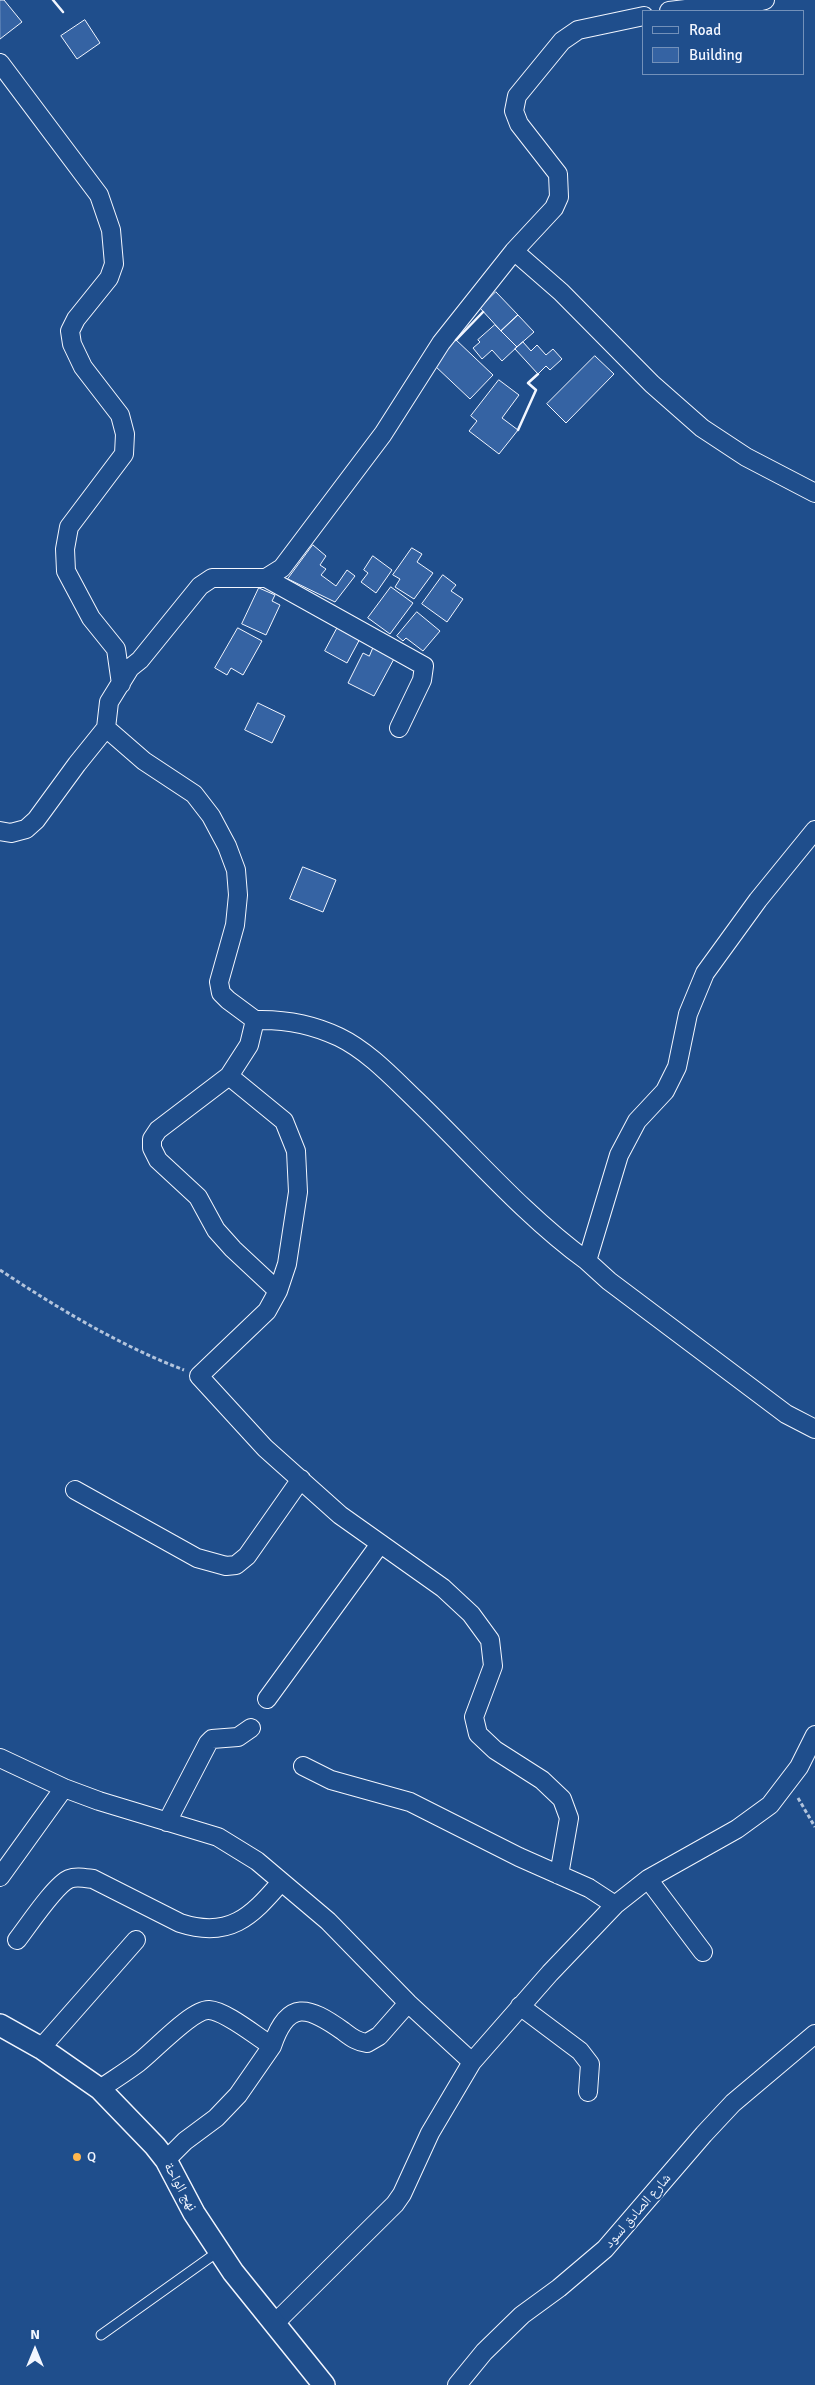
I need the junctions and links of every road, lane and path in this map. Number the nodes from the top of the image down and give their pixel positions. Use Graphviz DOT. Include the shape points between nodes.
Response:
graph roads {
  1 [pos="765,0"];
  2 [pos="677,10"];
  3 [pos="642,16"];
  4 [pos="0,63"];
  5 [pos="514,251"];
  6 [pos="815,493"];
  7 [pos="266,578"];
  8 [pos="121,684"];
  9 [pos="106,728"];
  10 [pos="399,728"];
  11 [pos="815,830"];
  12 [pos="0,831"];
  13 [pos="255,1020"];
  14 [pos="229,1076"];
  15 [pos="587,1261"];
  16 [pos="0,1270"];
  17 [pos="278,1291"];
  18 [pos="199,1376"];
  19 [pos="815,1429"];
  20 [pos="301,1479"];
  21 [pos="75,1490"];
  22 [pos="380,1544"];
  23 [pos="267,1699"];
  24 [pos="251,1728"];
  25 [pos="815,1735"];
  26 [pos="0,1758"];
  27 [pos="303,1766"];
  28 [pos="789,1782"];
  29 [pos="64,1788"];
  30 [pos="167,1822"];
  31 [pos="815,1828"];
  32 [pos="559,1875"];
  33 [pos="0,1877"];
  34 [pos="648,1880"];
  35 [pos="281,1882"];
  36 [pos="615,1905"];
  37 [pos="17,1940"];
  38 [pos="136,1940"];
  39 [pos="703,1952"];
  40 [pos="408,2003"];
  41 [pos="520,2006"];
  42 [pos="0,2025"];
  43 [pos="815,2034"];
  44 [pos="272,2046"];
  45 [pos="41,2048"];
  46 [pos="472,2062"];
  47 [pos="100,2089"];
  48 [pos="588,2092"];
  49 [pos="166,2160"];
  50 [pos="219,2251"];
  51 [pos="276,2323"];
  52 [pos="101,2335"];
  53 [pos="324,2385"];
  54 [pos="457,2385"];
  1 -- 2 [label="street" via="742,6"];
  3 -- 5 [label="street" via="578,30 562,41 517,96 514,111 519,124 558,174 560,185 554,208"];
  4 -- 8 [label="street" via="99,195 112,230 114,264 109,278 70,331 72,344 83,367 120,415 125,434 124,454 69,527 65,548 66,571 91,618 116,648"];
  5 -- 6 [label="street" via="702,428 746,457"];
  5 -- 7 [label="street" via="441,343 383,434 282,568"];
  7 -- 8 [label="street" via="212,578 200,586 130,668"];
  7 -- 10 [label="street" via="424,666 422,680"];
  8 -- 9 [label="street" via="109,702"];
  9 -- 12 [label="street" via="36,820 26,829 11,833"];
  9 -- 13 [label="street" via="144,760 194,794 212,816 228,846 236,870 238,895 235,925 219,982 221,993"];
  11 -- 15 [label="street" via="705,972 688,1014 677,1067 665,1090 637,1121 619,1155"];
  13 -- 14 [label="street" via="249,1045"];
  13 -- 15 [label="street" via="295,1022 342,1038 414,1098 553,1234"];
  14 -- 17 [label="street" via="284,1121 296,1151 297,1202 287,1264"];
  14 -- 17 [label="street" via="158,1130 152,1139 152,1148 158,1160 198,1197 216,1230"];
  15 -- 19 [label="street" via="786,1414"];
  16 -- 18 [label="path" via="52,1305 140,1353"];
  17 -- 18 [label="street" via="267,1311"];
  18 -- 20 [label="street" via="265,1448"];
  20 -- 21 [label="street" via="247,1556 236,1565 226,1566 197,1558"];
  20 -- 22 [label="street" via="340,1515"];
  22 -- 23 [label="street"];
  22 -- 32 [label="street" via="442,1588 471,1614 490,1640 493,1666 474,1717 478,1734 495,1750 542,1780 562,1799 569,1818"];
  24 -- 30 [label="street" via="238,1737 212,1738"];
  25 -- 28 [label="street"];
  26 -- 29 [label="street"];
  27 -- 32 [label="street" via="331,1780 410,1802"];
  28 -- 31 [label="path"];
  28 -- 34 [label="street" via="756,1817"];
  29 -- 30 [label="street"];
  29 -- 33 [label="street"];
  30 -- 35 [label="street" via="218,1837"];
  32 -- 36 [label="street" via="589,1888"];
  34 -- 36 [label="street"];
  34 -- 39 [label="street"];
  35 -- 37 [label="street" via="260,1907 242,1920 227,1927 210,1928 180,1923 93,1879 69,1879 58,1888"];
  35 -- 40 [label="street" via="328,1921"];
  36 -- 41 [label="street"];
  38 -- 45 [label="street"];
  40 -- 44 [label="street" via="379,2036 367,2043 353,2038 316,2014 300,2010 285,2019"];
  40 -- 46 [label="street"];
  41 -- 46 [label="street"];
  41 -- 48 [label="street" via="580,2051 590,2064"];
  42 -- 45 [label="street, نهج الواحة"];
  43 -- 54 [label="street, شارع الصادق لسود" via="733,2104 605,2249 522,2315 484,2352"];
  44 -- 47 [label="street" via="221,2014 208,2010 190,2019 138,2063"];
  44 -- 49 [label="street" via="238,2095"];
  45 -- 47 [label="street, نهج الواحة"];
  46 -- 51 [label="street" via="430,2133 402,2194"];
  47 -- 49 [label="street, نهج الواحة"];
  49 -- 50 [label="street, نهج الواحة"];
  50 -- 51 [label="street, نهج الواحة"];
  50 -- 52 [label="lane"];
  51 -- 53 [label="street, نهج الواحة"];
}
